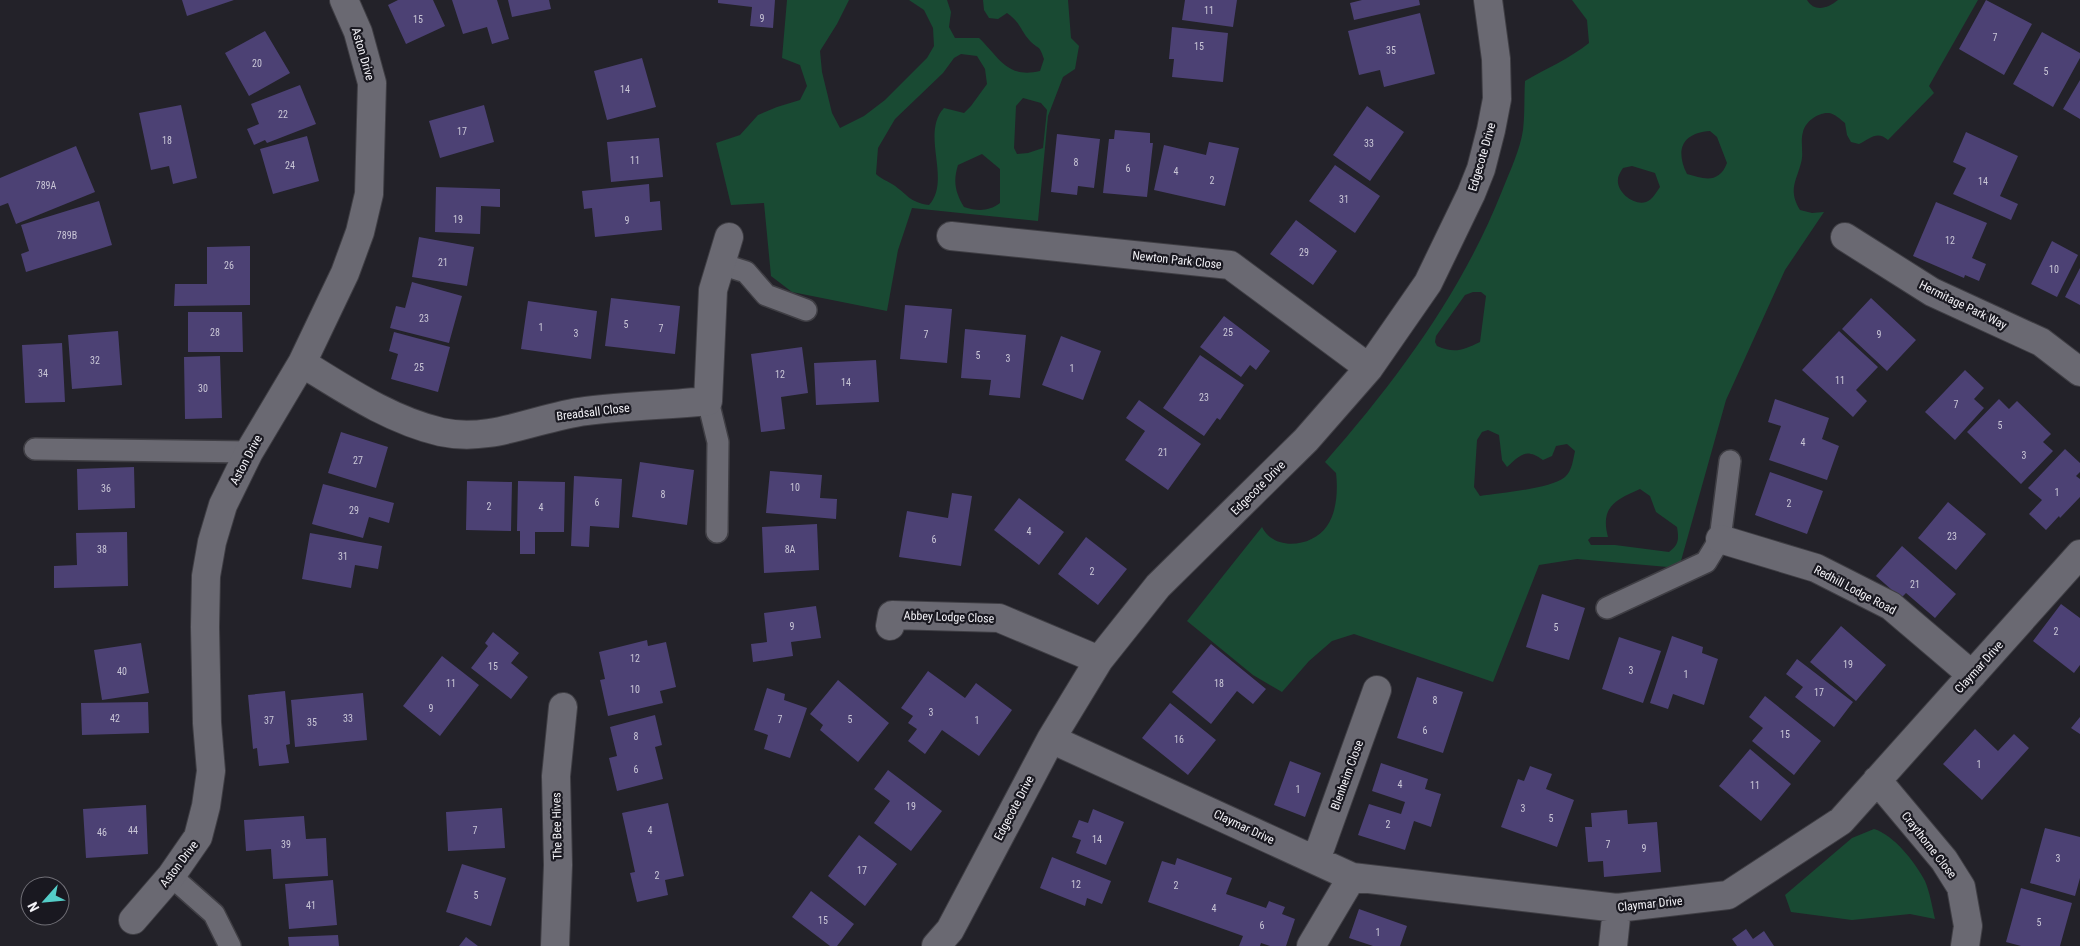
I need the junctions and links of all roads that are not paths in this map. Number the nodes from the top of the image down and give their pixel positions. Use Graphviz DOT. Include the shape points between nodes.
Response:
graph roads {
  1 [pos="344,0"];
  2 [pos="1488,0"];
  3 [pos="951,236"];
  4 [pos="729,237"];
  5 [pos="1845,238"];
  6 [pos="721,264"];
  7 [pos="806,310"];
  8 [pos="302,363"];
  9 [pos="1369,368"];
  10 [pos="2080,372"];
  11 [pos="708,401"];
  12 [pos="35,449"];
  13 [pos="249,452"];
  14 [pos="1730,461"];
  15 [pos="717,532"];
  16 [pos="1720,539"];
  17 [pos="2080,554"];
  18 [pos="1607,608"];
  19 [pos="890,626"];
  20 [pos="1099,660"];
  21 [pos="1972,675"];
  22 [pos="1378,690"];
  23 [pos="563,707"];
  24 [pos="1051,738"];
  25 [pos="1877,780"];
  26 [pos="1316,860"];
  27 [pos="171,876"];
  28 [pos="1352,877"];
  29 [pos="1617,908"];
  30 [pos="133,920"];
  31 [pos="230,946"];
  32 [pos="555,946"];
  33 [pos="936,946"];
  34 [pos="1311,946"];
  35 [pos="1613,946"];
  36 [pos="1965,946"];
  1 -- 8 [label="street, Aston Drive" via="358,32 372,83 369,194 345,273"];
  2 -- 9 [label="street, Edgecote Drive" via="1496,59 1497,99 1481,169 1428,284"];
  3 -- 9 [label="street, Newton Park Close" via="1230,265"];
  4 -- 6 [label="street"];
  5 -- 10 [label="street, Hermitage Park Way" via="1932,292 2042,342"];
  6 -- 7 [label="lane" via="746,272 766,295"];
  6 -- 11 [label="street" via="713,290"];
  8 -- 11 [label="street, Breadsall Close" via="362,400 408,422 450,433 493,434 551,417 587,411"];
  8 -- 13 [label="street, Aston Drive"];
  9 -- 20 [label="street, Edgecote Drive" via="1306,440 1158,586"];
  11 -- 15 [label="lane" via="718,442"];
  12 -- 13 [label="lane"];
  13 -- 27 [label="street, Aston Drive" via="223,505 206,576 211,772 206,806 198,838"];
  14 -- 16 [label="lane"];
  16 -- 18 [label="lane" via="1706,562"];
  16 -- 21 [label="street, Redhill Lodge Road" via="1816,568 1892,606"];
  17 -- 21 [label="street, Claymar Drive"];
  19 -- 20 [label="street, Abbey Lodge Close" via="892,615 999,618"];
  20 -- 24 [label="street, Edgecote Drive"];
  21 -- 25 [label="street, Claymar Drive"];
  22 -- 26 [label="street, Blenheim Close"];
  23 -- 32 [label="street, The Bee Hives" via="556,776 558,865"];
  24 -- 26 [label="street, Claymar Drive"];
  24 -- 33 [label="street, Edgecote Drive" via="950,930"];
  25 -- 29 [label="street, Claymar Drive" via="1841,821 1728,895"];
  25 -- 36 [label="street, Craythorne Close" via="1944,860 1961,887 1968,926"];
  26 -- 28 [label="street, Claymar Drive"];
  27 -- 30 [label="street, Aston Drive"];
  27 -- 31 [label="lane" via="214,914"];
  28 -- 29 [label="street, Claymar Drive"];
  28 -- 34 [label="street"];
  29 -- 35 [label="street"];
}
